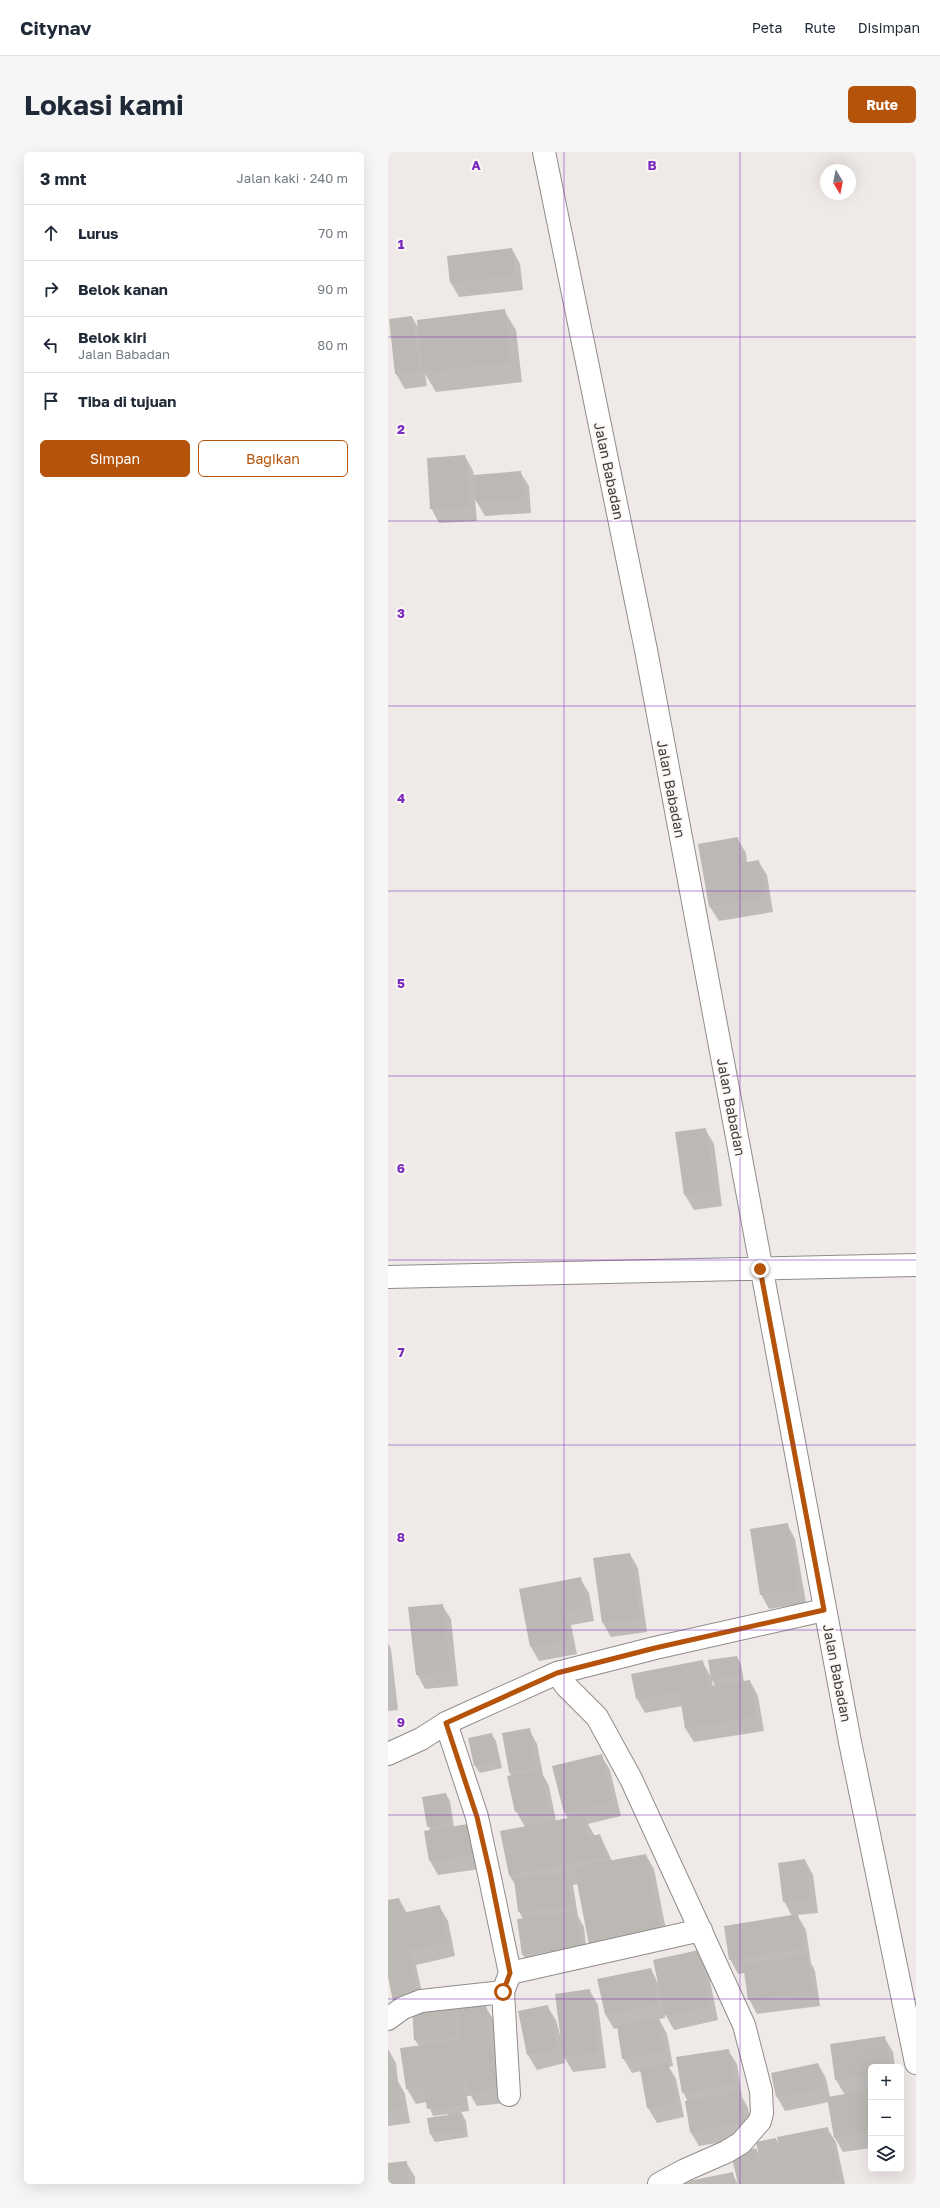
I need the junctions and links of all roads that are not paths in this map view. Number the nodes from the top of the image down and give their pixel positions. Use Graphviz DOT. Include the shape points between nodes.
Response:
graph roads {
  1 [pos="544,152"];
  2 [pos="916,1265"];
  3 [pos="760,1269"];
  4 [pos="388,1277"];
  5 [pos="824,1610"];
  6 [pos="557,1673"];
  7 [pos="446,1723"];
  8 [pos="388,1754"];
  9 [pos="701,1930"];
  10 [pos="507,1982"];
  11 [pos="388,2019"];
  12 [pos="916,2063"];
  13 [pos="509,2095"];
  14 [pos="659,2184"];
  1 -- 3 [label="street, Jalan Babadan" via="646,650"];
  2 -- 3 [label="street"];
  3 -- 4 [label="street"];
  3 -- 5 [label="street, Jalan Babadan"];
  5 -- 6 [label="street"];
  5 -- 12 [label="street, Jalan Babadan"];
  6 -- 7 [label="street"];
  6 -- 9 [label="street" via="566,1686 597,1717 631,1779"];
  7 -- 8 [label="street" via="421,1739"];
  7 -- 10 [label="street" via="477,1817"];
  9 -- 10 [label="street"];
  9 -- 14 [label="street" via="744,2025 761,2091 762,2113 755,2128 741,2143"];
  10 -- 11 [label="street" via="421,2001 403,2008"];
  10 -- 13 [label="street"];
}
